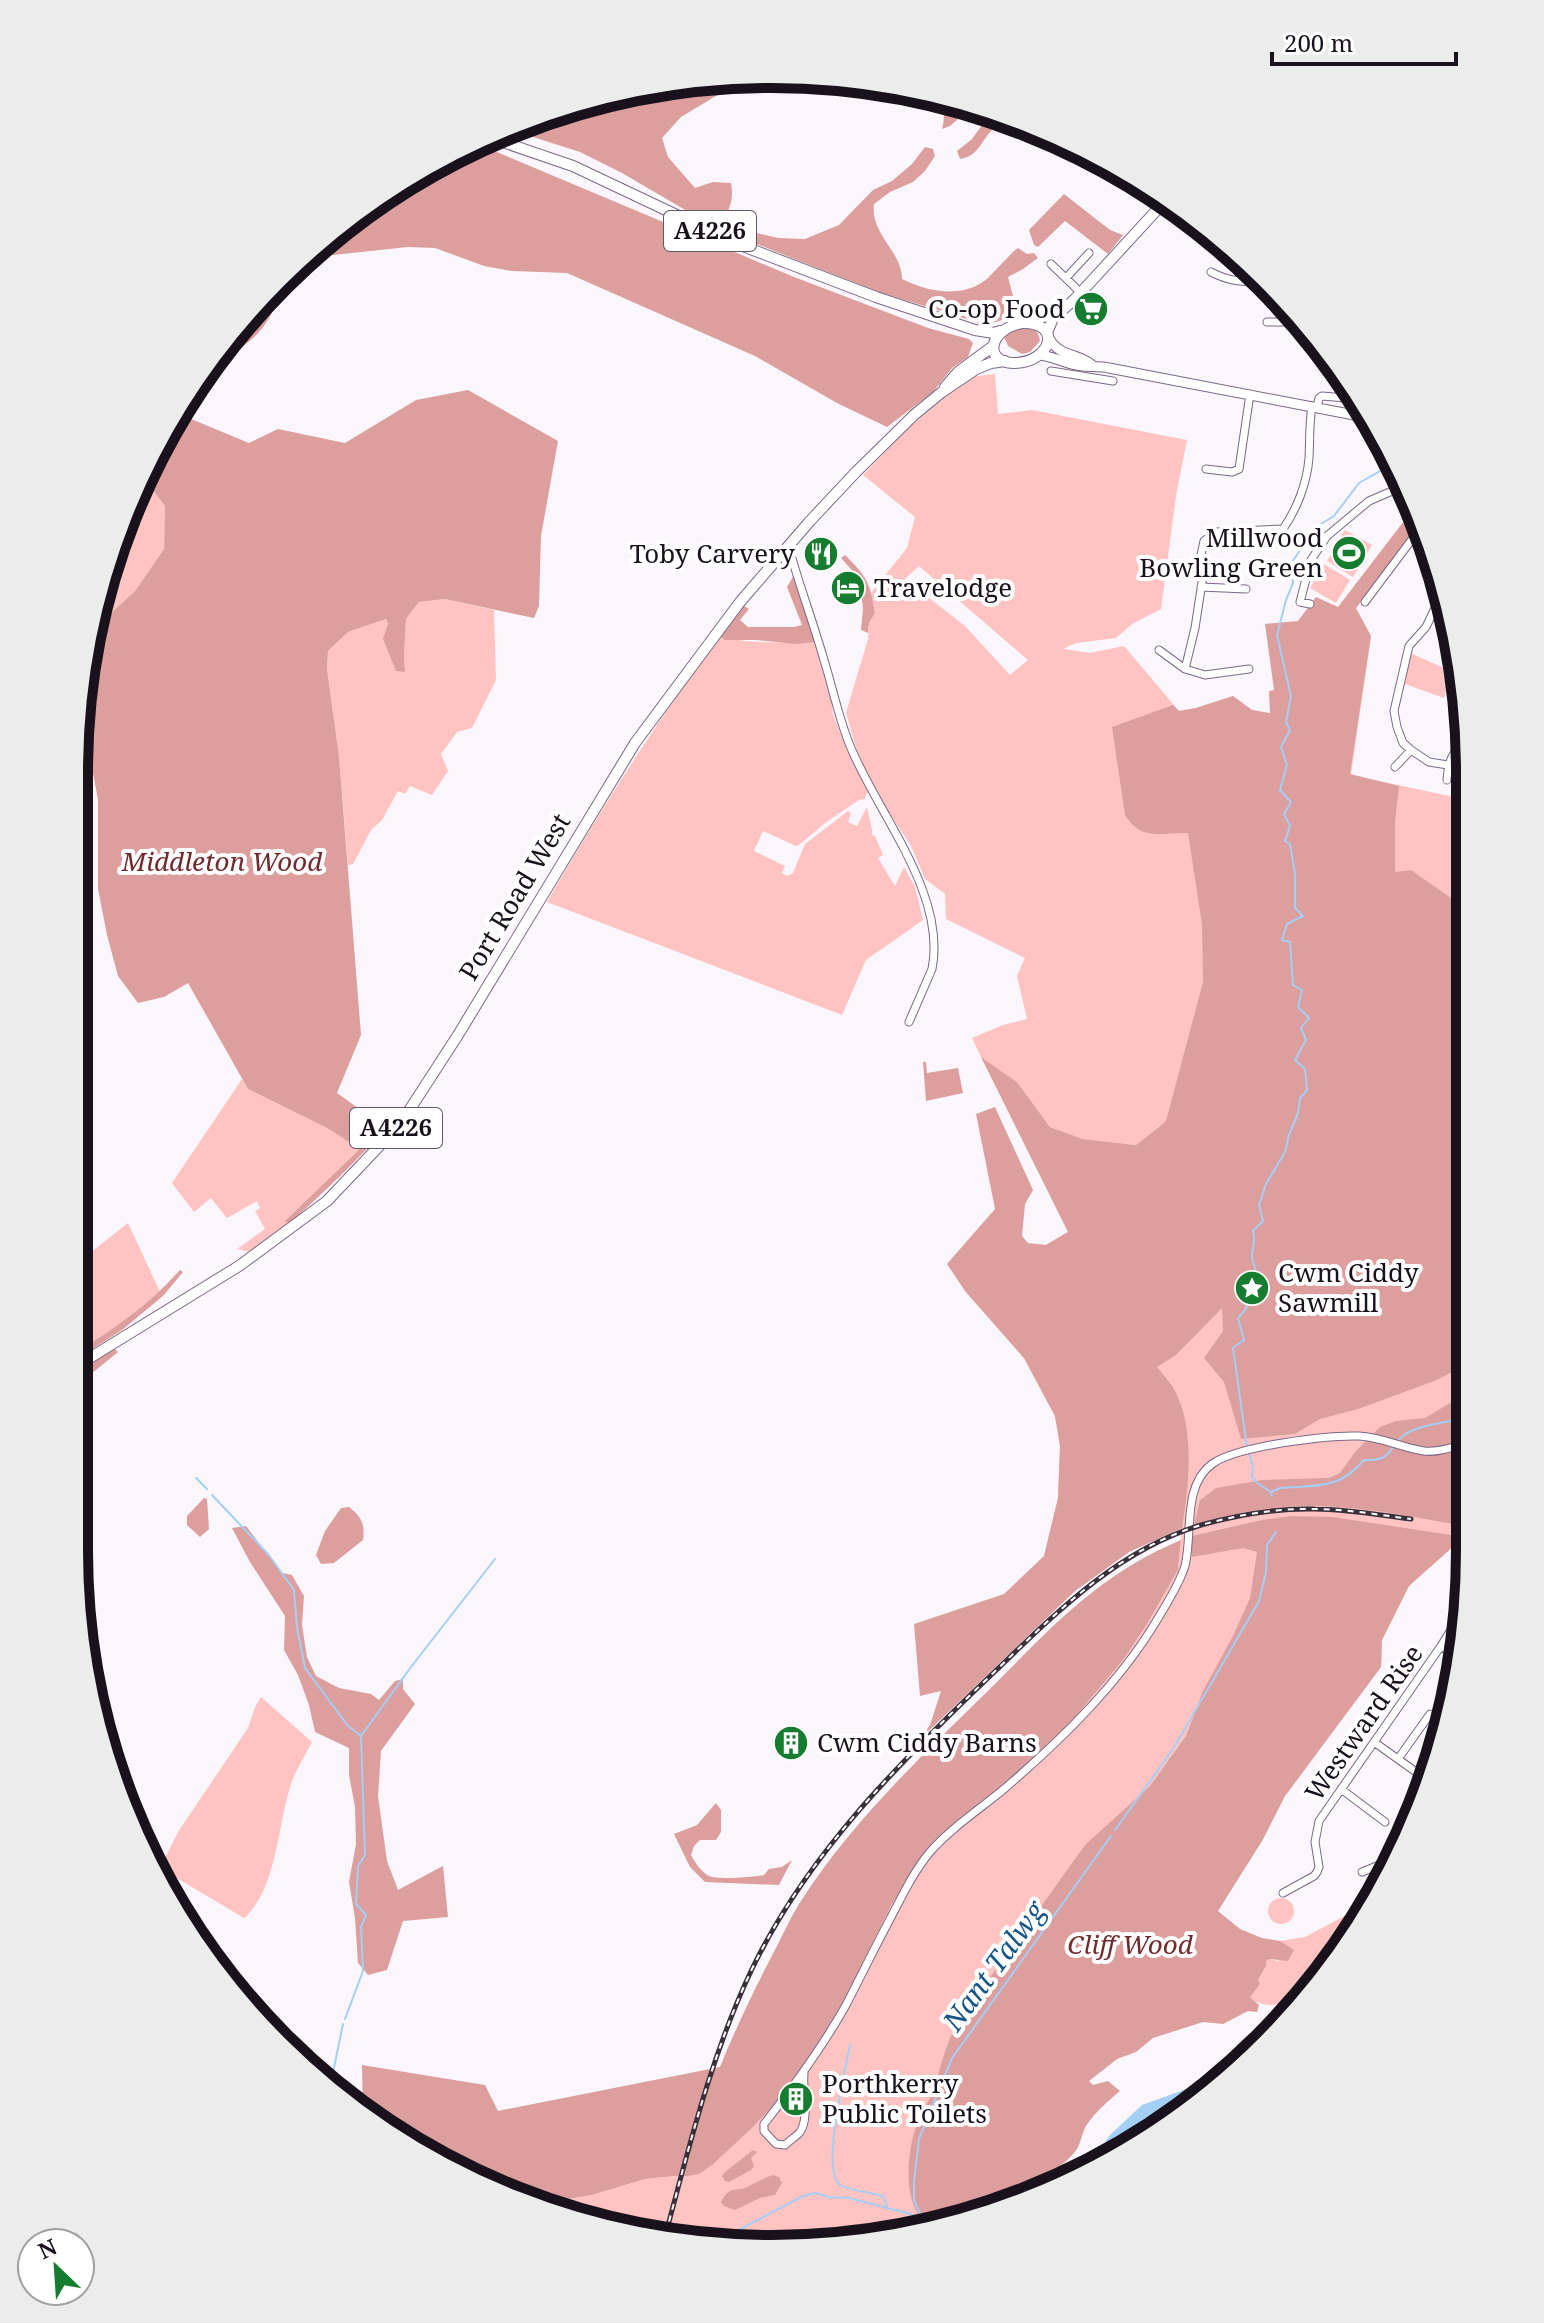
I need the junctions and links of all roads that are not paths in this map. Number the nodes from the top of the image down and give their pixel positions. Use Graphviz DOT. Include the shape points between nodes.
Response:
graph roads {
  1 [pos="504,143"];
  2 [pos="1159,208"];
  3 [pos="1089,253"];
  4 [pos="1051,264"];
  5 [pos="1211,272"];
  6 [pos="1066,278"];
  7 [pos="1249,281"];
  8 [pos="1080,292"];
  9 [pos="1267,322"];
  10 [pos="1287,322"];
  11 [pos="1022,323"];
  12 [pos="975,330"];
  13 [pos="1000,331"];
  14 [pos="1048,335"];
  15 [pos="993,345"];
  16 [pos="1041,355"];
  17 [pos="1005,361"];
  18 [pos="1092,365"];
  19 [pos="1109,368"];
  20 [pos="1049,372"];
  21 [pos="942,392"];
  22 [pos="1250,394"];
  23 [pos="1345,398"];
  24 [pos="1314,407"];
  25 [pos="1355,415"];
  26 [pos="1206,469"];
  27 [pos="1395,490"];
  28 [pos="1414,537"];
  29 [pos="786,549"];
  30 [pos="1201,587"];
  31 [pos="1246,589"];
  32 [pos="1365,602"];
  33 [pos="1310,604"];
  34 [pos="1436,607"];
  35 [pos="1159,650"];
  36 [pos="1185,669"];
  37 [pos="1249,669"];
  38 [pos="1411,750"];
  39 [pos="1456,750"];
  40 [pos="1448,765"];
  41 [pos="1395,767"];
  42 [pos="1447,780"];
  43 [pos="909,1022"];
  44 [pos="88,1359"];
  45 [pos="1456,1446"];
  46 [pos="1451,1630"];
  47 [pos="1441,1646"];
  48 [pos="1448,1651"];
  49 [pos="1436,1717"];
  50 [pos="1374,1742"];
  51 [pos="1398,1759"];
  52 [pos="1419,1774"];
  53 [pos="1341,1789"];
  54 [pos="1385,1822"];
  55 [pos="1379,1865"];
  56 [pos="1362,1872"];
  57 [pos="1295,1873"];
  58 [pos="1301,1883"];
  59 [pos="1283,1893"];
  60 [pos="804,2073"];
  1 -- 12 [label="main road, A4226" via="573,166 753,250"];
  2 -- 8 [label="main road"];
  3 -- 6 [label="street"];
  4 -- 6 [label="street"];
  5 -- 7 [label="street"];
  6 -- 8 [label="street"];
  8 -- 11 [label="main road"];
  8 -- 14 [label="main road" via="1053,318"];
  9 -- 10 [label="street"];
  11 -- 13 [label="main road"];
  11 -- 14 [label="main road" via="1036,324"];
  12 -- 13 [label="main road, A4226"];
  12 -- 15 [label="main road, A4226"];
  13 -- 15 [label="main road"];
  14 -- 16 [label="main road"];
  14 -- 18 [label="main road" via="1060,351"];
  15 -- 17 [label="main road"];
  15 -- 21 [label="main road, Port Road West / A4226"];
  16 -- 17 [label="main road"];
  16 -- 18 [label="main road"];
  17 -- 21 [label="main road, Port Road West / A4226" via="982,366"];
  18 -- 19 [label="main road"];
  19 -- 20 [label="street" via="1110,380"];
  19 -- 22 [label="main road"];
  21 -- 29 [label="main road, Port Road West / A4226" via="856,472"];
  22 -- 24 [label="main road"];
  22 -- 26 [label="street" via="1239,469"];
  23 -- 24 [label="street" via="1322,396"];
  24 -- 25 [label="main road"];
  24 -- 30 [label="street" via="1297,510 1283,529 1217,532 1204,541"];
  27 -- 33 [label="street" via="1362,505 1327,536 1311,560 1300,602"];
  28 -- 32 [label="street"];
  29 -- 43 [label="street" via="850,747 917,875 928,908 934,960"];
  29 -- 44 [label="main road, Port Road West / A4226" via="635,743 401,1123 327,1201 239,1266"];
  30 -- 31 [label="street"];
  30 -- 36 [label="street"];
  34 -- 38 [label="street" via="1409,646 1394,711 1403,743"];
  35 -- 36 [label="street"];
  36 -- 37 [label="street" via="1205,675"];
  38 -- 40 [label="street" via="1429,762"];
  38 -- 41 [label="street"];
  39 -- 40 [label="street"];
  40 -- 42 [label="street"];
  45 -- 60 [label="street" via="1426,1452 1358,1436 1248,1449 1212,1464 1196,1484 1184,1567 1137,1651 1074,1724 931,1850"];
  46 -- 47 [label="street, Westward Rise"];
  47 -- 48 [label="street"];
  47 -- 50 [label="street, Westward Rise"];
  49 -- 51 [label="street" via="1430,1714"];
  50 -- 51 [label="street"];
  50 -- 53 [label="street, Westward Rise"];
  51 -- 52 [label="street"];
  53 -- 54 [label="street"];
  53 -- 58 [label="street, Westward Rise" via="1315,1833 1317,1872"];
  55 -- 56 [label="street"];
  57 -- 58 [label="street"];
  58 -- 59 [label="street"];
  60 -- 60 [label="street" via="801,2131 785,2145 776,2144 764,2124"];
}
